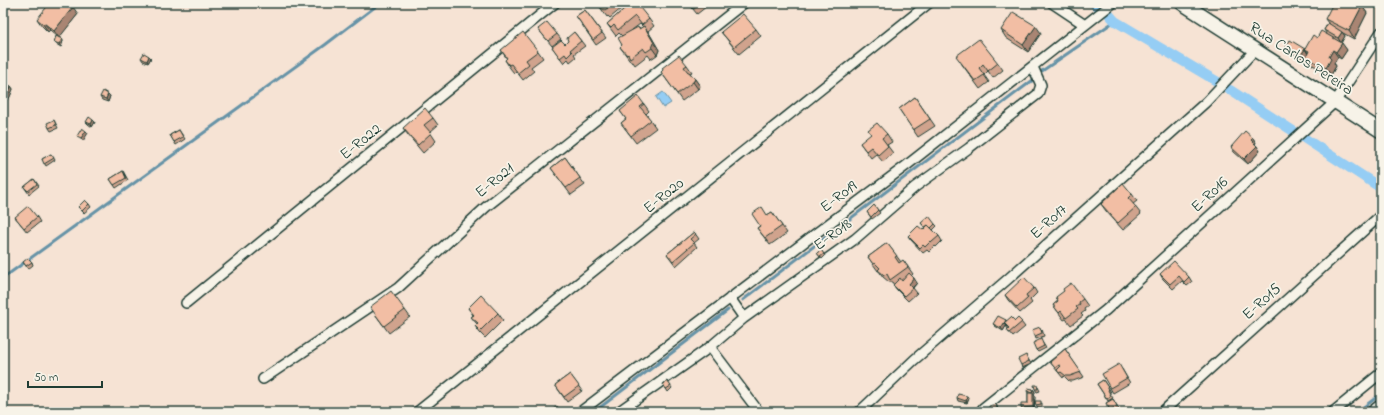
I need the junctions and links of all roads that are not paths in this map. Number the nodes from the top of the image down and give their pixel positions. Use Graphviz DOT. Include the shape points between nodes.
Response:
graph roads {
  1 [pos="555,3"];
  2 [pos="744,3"];
  3 [pos="929,3"];
  4 [pos="1052,3"];
  5 [pos="1113,3"];
  6 [pos="1182,3"];
  7 [pos="1085,25"];
  8 [pos="1381,32"];
  9 [pos="1255,50"];
  10 [pos="1033,67"];
  11 [pos="1335,102"];
  12 [pos="1381,131"];
  13 [pos="1381,215"];
  14 [pos="730,298"];
  15 [pos="186,303"];
  16 [pos="744,318"];
  17 [pos="710,347"];
  18 [pos="1381,373"];
  19 [pos="263,379"];
  20 [pos="1381,404"];
  21 [pos="417,412"];
  22 [pos="580,412"];
  23 [pos="618,412"];
  24 [pos="759,412"];
  25 [pos="859,412"];
  26 [pos="981,412"];
  27 [pos="1162,412"];
  28 [pos="1333,412"];
  29 [pos="1371,412"];
  1 -- 15 [label="street, E-R022"];
  2 -- 19 [label="street, E-R021" via="486,206 398,288"];
  3 -- 21 [label="street, E-R020"];
  4 -- 7 [label="street"];
  5 -- 7 [label="street, E-R019"];
  6 -- 9 [label="street, Rua Carlos Pereira"];
  7 -- 10 [label="street, E-R019"];
  8 -- 11 [label="street, E-R016"];
  9 -- 11 [label="street, Rua Carlos Pereira"];
  9 -- 25 [label="street, E-R017" via="1206,102 914,360"];
  10 -- 14 [label="street, E-R019"];
  10 -- 16 [label="street, E-R018" via="1041,85 1038,94 915,187 855,238"];
  11 -- 12 [label="street, Rua Carlos Pereira"];
  11 -- 26 [label="street, E-R016" via="1106,310"];
  13 -- 27 [label="street, E-R015"];
  14 -- 16 [label="street"];
  14 -- 22 [label="street, E-R019"];
  16 -- 17 [label="street, E-R018"];
  17 -- 23 [label="street, E-R018"];
  17 -- 24 [label="street"];
  18 -- 28 [label="street"];
  20 -- 29 [label="street"];
}
